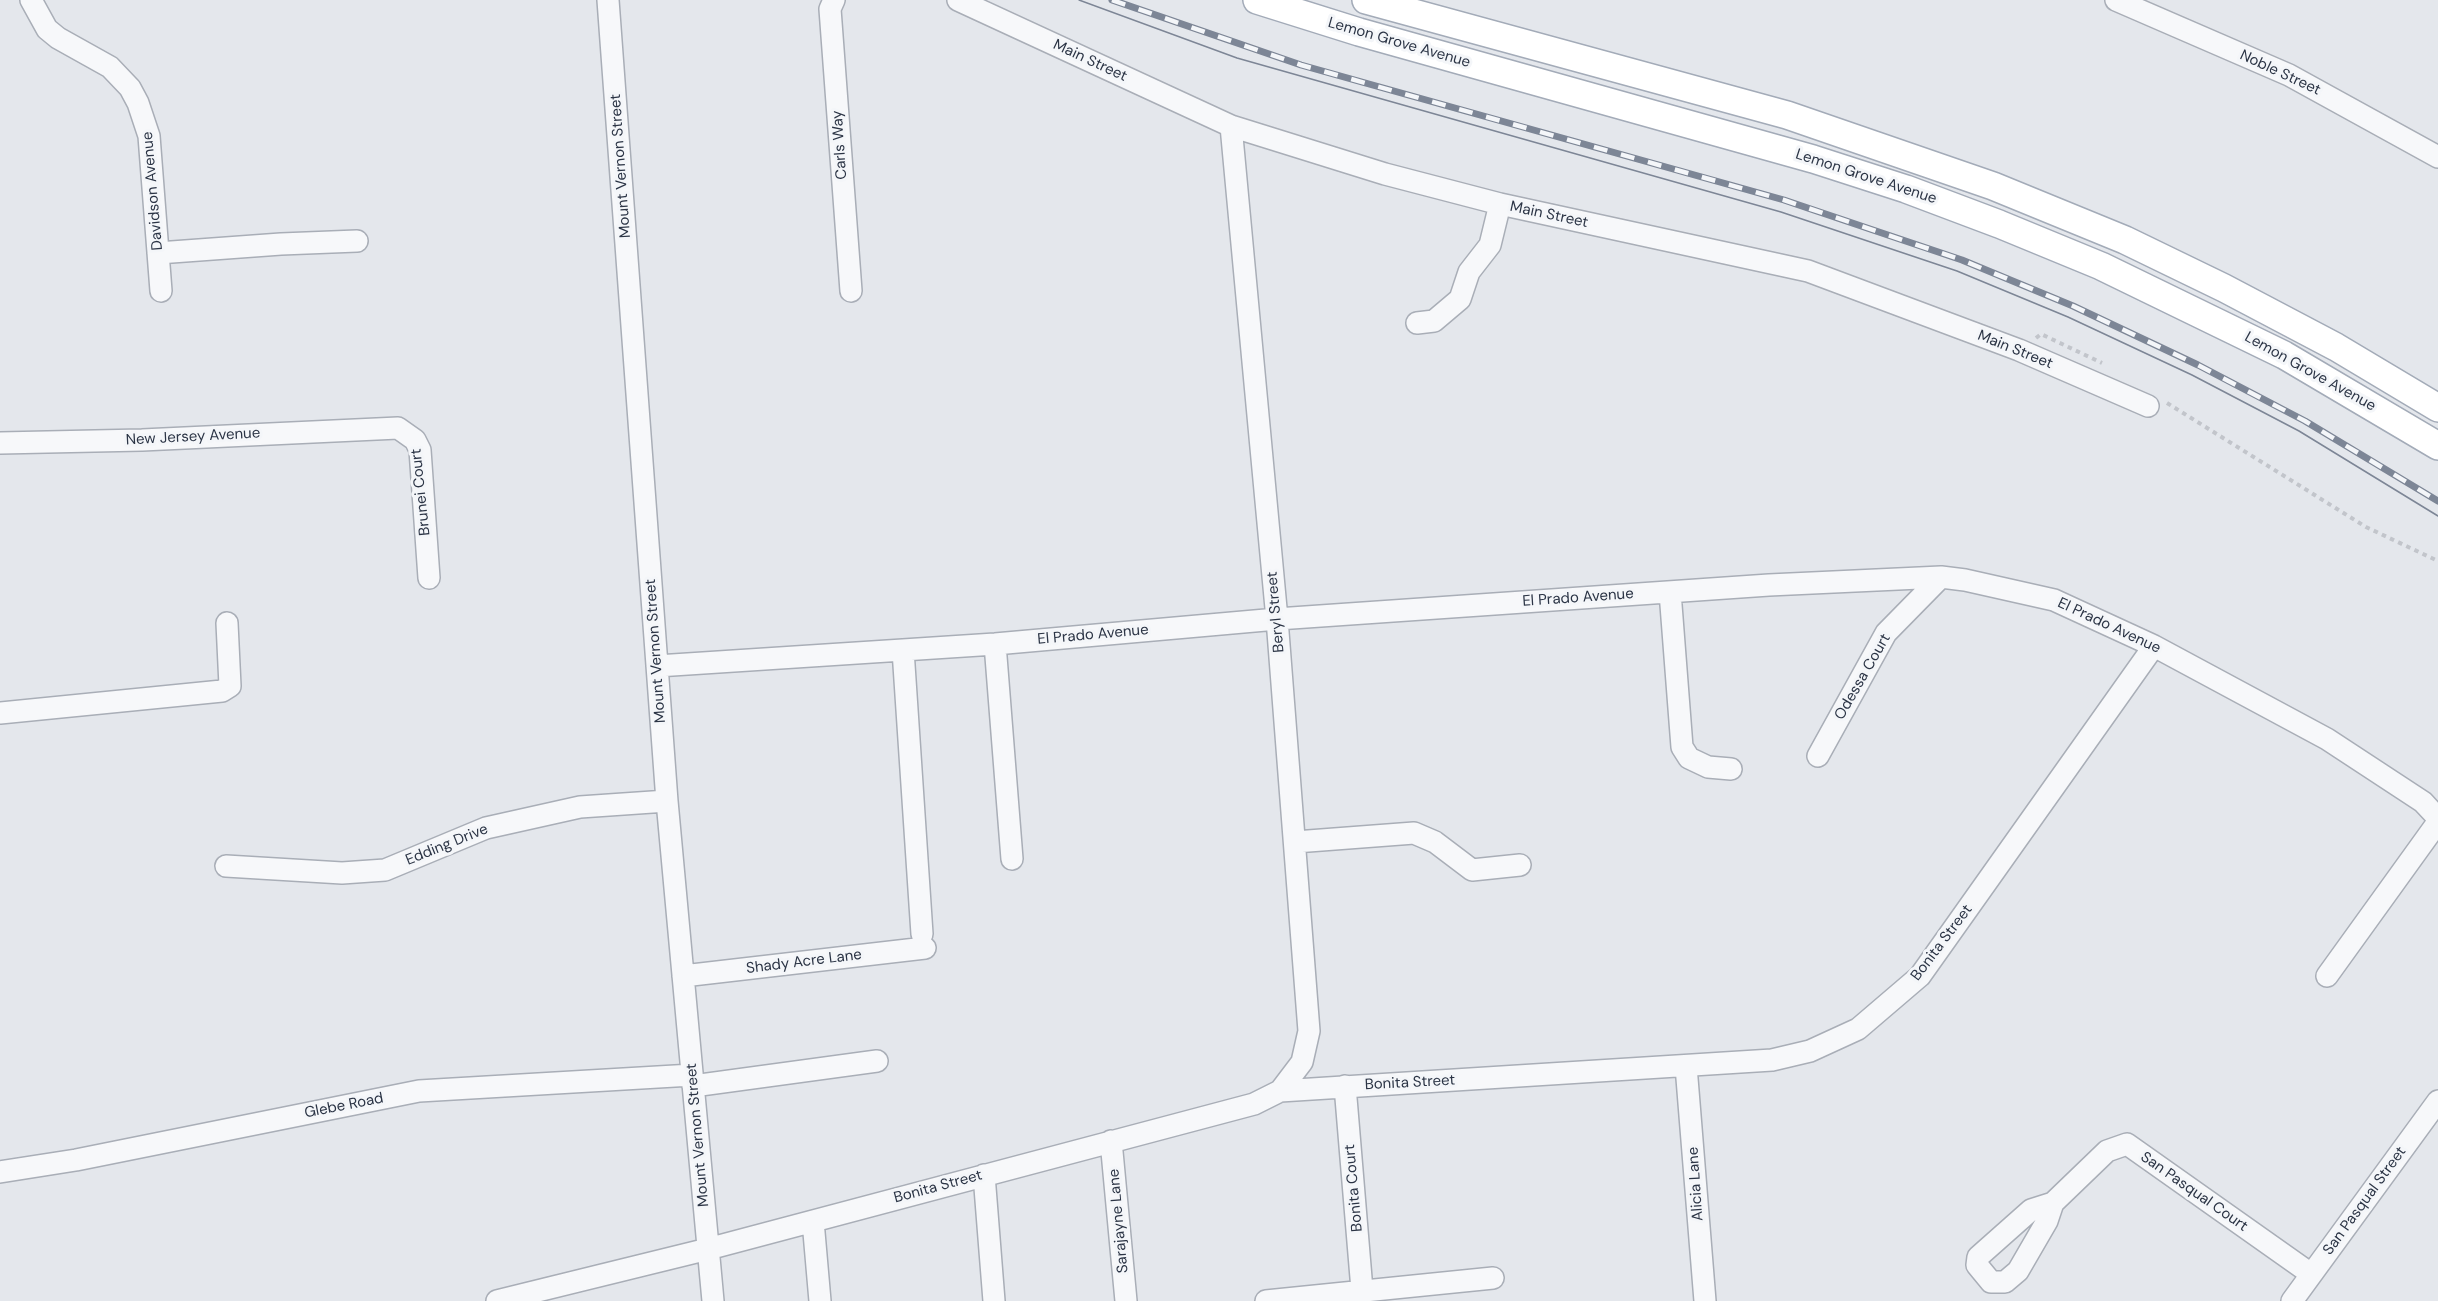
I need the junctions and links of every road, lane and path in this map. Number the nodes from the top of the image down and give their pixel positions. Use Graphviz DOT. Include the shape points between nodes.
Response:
graph roads {
  1 [pos="31,0"];
  2 [pos="608,0"];
  3 [pos="834,0"];
  4 [pos="958,0"];
  5 [pos="1257,0"];
  6 [pos="1366,0"];
  7 [pos="2116,0"];
  8 [pos="1477,31"];
  9 [pos="1470,63"];
  10 [pos="1232,126"];
  11 [pos="2438,157"];
  12 [pos="1500,204"];
  13 [pos="357,242"];
  14 [pos="158,253"];
  15 [pos="162,291"];
  16 [pos="851,291"];
  17 [pos="1418,323"];
  18 [pos="2019,350"];
  19 [pos="2370,367"];
  20 [pos="2111,369"];
  21 [pos="2353,396"];
  22 [pos="2154,402"];
  23 [pos="2438,408"];
  24 [pos="386,428"];
  25 [pos="0,443"];
  26 [pos="2438,446"];
  27 [pos="2438,561"];
  28 [pos="429,578"];
  29 [pos="1941,578"];
  30 [pos="1670,592"];
  31 [pos="1277,619"];
  32 [pos="227,623"];
  33 [pos="995,644"];
  34 [pos="2154,646"];
  35 [pos="903,650"];
  36 [pos="657,666"];
  37 [pos="0,713"];
  38 [pos="1818,756"];
  39 [pos="1731,769"];
  40 [pos="667,801"];
  41 [pos="2438,820"];
  42 [pos="1294,842"];
  43 [pos="1012,859"];
  44 [pos="1520,865"];
  45 [pos="226,866"];
  46 [pos="683,976"];
  47 [pos="2327,976"];
  48 [pos="877,1061"];
  49 [pos="1686,1066"];
  50 [pos="693,1081"];
  51 [pos="1345,1086"];
  52 [pos="1280,1090"];
  53 [pos="2436,1107"];
  54 [pos="1111,1141"];
  55 [pos="0,1172"];
  56 [pos="984,1175"];
  57 [pos="2053,1203"];
  58 [pos="813,1221"];
  59 [pos="708,1249"];
  60 [pos="2311,1274"];
  61 [pos="1493,1278"];
  62 [pos="1362,1290"];
  63 [pos="497,1301"];
  64 [pos="712,1301"];
  65 [pos="820,1301"];
  66 [pos="994,1301"];
  67 [pos="1126,1301"];
  68 [pos="1266,1301"];
  69 [pos="1705,1301"];
  70 [pos="2292,1301"];
  1 -- 14 [label="street, Davidson Avenue" via="47,29 110,67 138,103 149,136"];
  2 -- 36 [label="street, Mount Vernon Street"];
  3 -- 16 [label="street, Carls Way" via="830,9"];
  4 -- 10 [label="street, Main Street"];
  5 -- 9 [label="main road, Lemon Grove Avenue"];
  6 -- 8 [label="main road"];
  7 -- 11 [label="street, Noble Street" via="2289,75"];
  8 -- 9 [label="main road"];
  8 -- 19 [label="main road" via="1786,116 1899,151 1993,186 2125,240"];
  9 -- 21 [label="main road, Lemon Grove Avenue" via="1813,159 1978,216 2171,299"];
  10 -- 12 [label="street, Main Street" via="1385,174"];
  10 -- 31 [label="street, Beryl Street"];
  12 -- 17 [label="street" via="1490,245 1469,273 1460,299 1434,321"];
  12 -- 18 [label="street, Main Street" via="1808,271"];
  13 -- 14 [label="street"];
  14 -- 15 [label="street, Davidson Avenue"];
  18 -- 20 [label="path" via="2041,334"];
  18 -- 22 [label="street, Main Street"];
  19 -- 21 [label="main road"];
  19 -- 23 [label="main road"];
  21 -- 26 [label="main road, Lemon Grove Avenue"];
  22 -- 27 [label="path" via="2366,527"];
  24 -- 25 [label="street, New Jersey Avenue"];
  24 -- 28 [label="street, Brunei Court" via="398,428 415,440 420,450"];
  29 -- 30 [label="street, El Prado Avenue"];
  29 -- 34 [label="street, El Prado Avenue" via="2054,600"];
  29 -- 38 [label="street, Odessa Court" via="1886,633"];
  30 -- 31 [label="street, El Prado Avenue"];
  30 -- 39 [label="street" via="1682,747 1689,758 1708,767"];
  31 -- 33 [label="street, El Prado Avenue"];
  31 -- 42 [label="street, Beryl Street"];
  32 -- 37 [label="street" via="230,686 222,692"];
  33 -- 35 [label="street, El Prado Avenue"];
  33 -- 43 [label="street"];
  34 -- 41 [label="street, El Prado Avenue" via="2328,740 2423,802"];
  34 -- 49 [label="street, Bonita Street" via="1920,976 1858,1029 1810,1051 1772,1060"];
  35 -- 36 [label="street, El Prado Avenue"];
  35 -- 46 [label="street, Shady Acre Lane" via="924,941"];
  36 -- 40 [label="street, Mount Vernon Street"];
  40 -- 45 [label="street, Edding Drive" via="580,807 486,828 385,870 342,873"];
  40 -- 46 [label="street, Mount Vernon Street"];
  41 -- 47 [label="street"];
  42 -- 44 [label="street" via="1414,833 1435,842 1472,870"];
  42 -- 52 [label="street, Beryl Street" via="1309,1031 1302,1062"];
  46 -- 50 [label="street, Mount Vernon Street"];
  48 -- 50 [label="street, Glebe Road"];
  49 -- 51 [label="street, Bonita Street"];
  49 -- 69 [label="street, Alicia Lane"];
  50 -- 55 [label="street, Glebe Road" via="419,1091"];
  50 -- 59 [label="street, Mount Vernon Street"];
  51 -- 52 [label="street, Bonita Street"];
  51 -- 62 [label="street, Bonita Court"];
  52 -- 54 [label="street, Bonita Street" via="1254,1104"];
  53 -- 60 [label="street, San Pasqual Street"];
  54 -- 56 [label="street, Bonita Street"];
  54 -- 67 [label="street, Sarajayne Lane"];
  56 -- 58 [label="street, Bonita Street"];
  56 -- 66 [label="street"];
  57 -- 60 [label="street, San Pasqual Court" via="2107,1151 2127,1144"];
  58 -- 59 [label="street, Bonita Street"];
  58 -- 65 [label="street"];
  59 -- 63 [label="street, Bonita Street"];
  59 -- 64 [label="street, Mount Vernon Street"];
  60 -- 70 [label="street, San Pasqual Street"];
  61 -- 62 [label="street"];
  62 -- 68 [label="street"];
}
